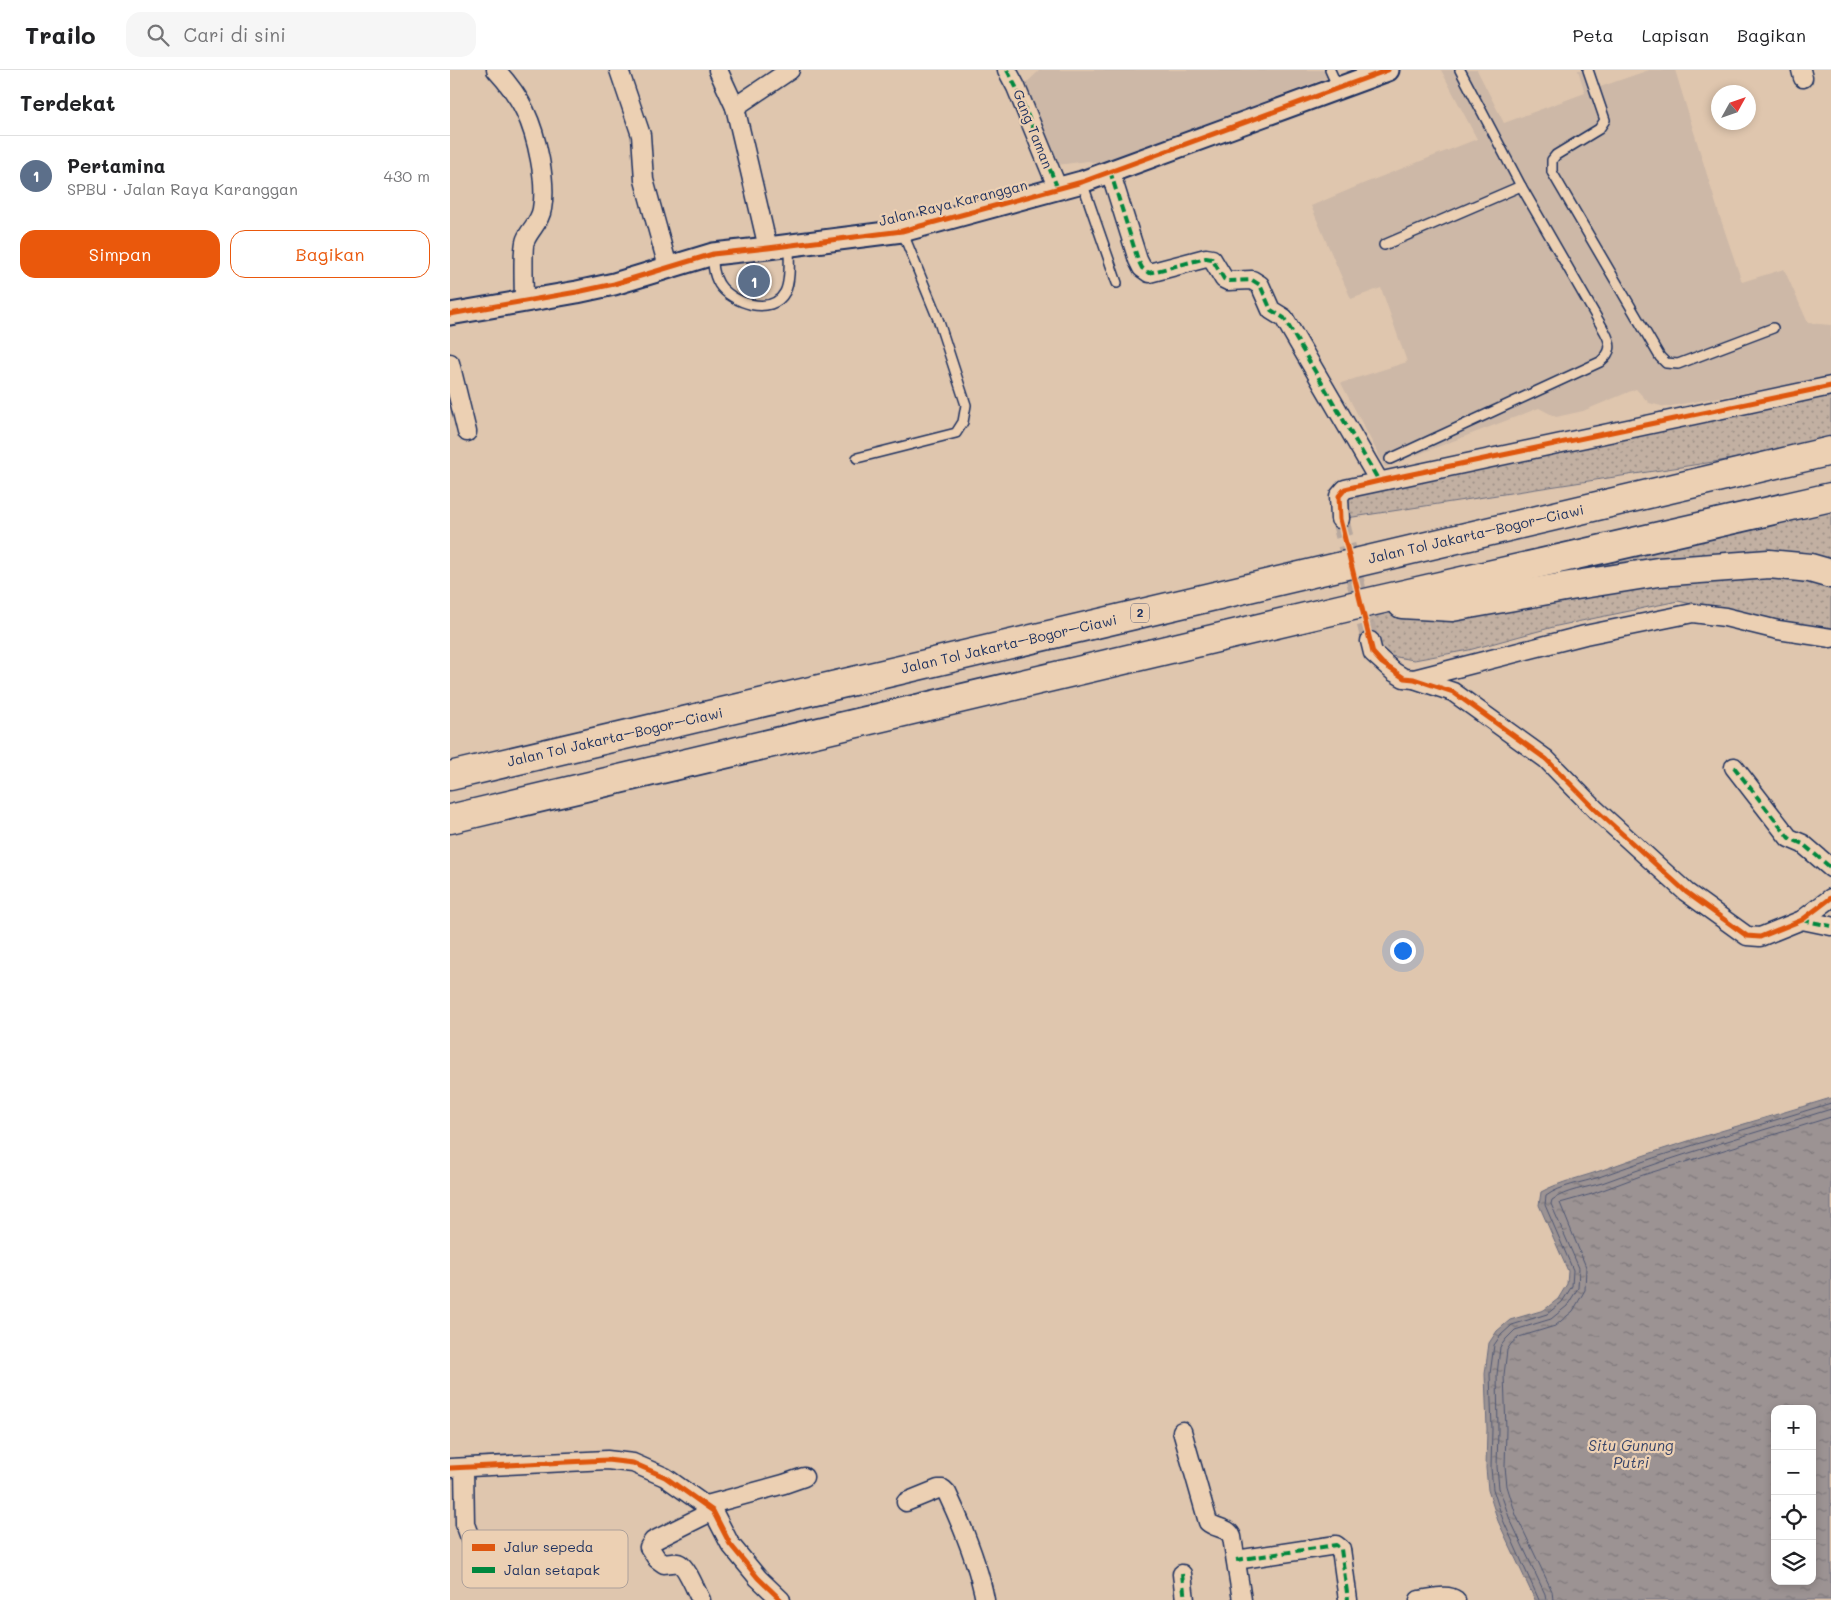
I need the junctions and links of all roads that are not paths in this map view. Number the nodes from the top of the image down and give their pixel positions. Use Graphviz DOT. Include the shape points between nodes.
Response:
graph roads {
  1 [pos="496,70"];
  2 [pos="618,70"];
  3 [pos="718,70"];
  4 [pos="790,70"];
  5 [pos="1007,70"];
  6 [pos="1460,70"];
  7 [pos="1588,70"];
  8 [pos="1376,72"];
  9 [pos="1334,79"];
  10 [pos="735,107"];
  11 [pos="1110,172"];
  12 [pos="1082,182"];
  13 [pos="1521,186"];
  14 [pos="1058,188"];
  15 [pos="902,231"];
  16 [pos="789,245"];
  17 [pos="1384,245"];
  18 [pos="768,248"];
  19 [pos="714,254"];
  20 [pos="668,268"];
  21 [pos="1117,283"];
  22 [pos="524,301"];
  23 [pos="450,314"];
  24 [pos="1773,328"];
  25 [pos="450,363"];
  26 [pos="1831,386"];
  27 [pos="467,432"];
  28 [pos="1831,451"];
  29 [pos="857,458"];
  30 [pos="1390,459"];
  31 [pos="1379,481"];
  32 [pos="1831,497"];
  33 [pos="1340,519"];
  34 [pos="1831,574"];
  35 [pos="1370,602"];
  36 [pos="1831,638"];
  37 [pos="1370,641"];
  38 [pos="1414,679"];
  39 [pos="1734,767"];
  40 [pos="450,776"];
  41 [pos="450,818"];
  42 [pos="1831,868"];
  43 [pos="1831,898"];
  44 [pos="1802,920"];
  45 [pos="1831,926"];
  46 [pos="1182,1432"];
  47 [pos="457,1468"];
  48 [pos="804,1477"];
  49 [pos="906,1502"];
  50 [pos="710,1508"];
  51 [pos="467,1530"];
  52 [pos="1236,1560"];
  53 [pos="1182,1574"];
  54 [pos="701,1600"];
  55 [pos="781,1600"];
  56 [pos="985,1600"];
  57 [pos="1185,1600"];
  58 [pos="1242,1600"];
  59 [pos="1348,1600"];
  60 [pos="1419,1600"];
  61 [pos="1456,1600"];
  1 -- 22 [label="street" via="525,111 542,177 542,210 524,241"];
  2 -- 20 [label="street" via="641,134 644,180"];
  3 -- 10 [label="street"];
  4 -- 10 [label="street"];
  5 -- 14 [label="street, Gang Taman"];
  6 -- 13 [label="lane"];
  7 -- 24 [label="lane" via="1605,120 1599,129 1556,155 1552,160 1552,172 1660,357 1666,363 1678,364"];
  8 -- 9 [label="street, Jalan Raya Karanggan"];
  9 -- 11 [label="street, Jalan Raya Karanggan"];
  10 -- 18 [label="street"];
  11 -- 12 [label="street, Jalan Raya Karanggan"];
  11 -- 31 [label="street" via="1142,268 1149,273 1206,258 1212,259 1224,279 1252,280 1260,285 1271,310 1284,318"];
  12 -- 14 [label="street, Jalan Raya Karanggan"];
  12 -- 21 [label="lane"];
  13 -- 17 [label="lane"];
  13 -- 30 [label="lane" via="1605,332 1611,346 1608,355 1600,362"];
  14 -- 15 [label="street, Jalan Raya Karanggan"];
  15 -- 16 [label="street, Jalan Raya Karanggan"];
  15 -- 29 [label="lane" via="938,319 966,405 963,422 956,433"];
  16 -- 18 [label="street, Jalan Raya Karanggan"];
  16 -- 19 [label="lane" via="786,291 770,304 738,301 724,291 713,271"];
  18 -- 19 [label="street, Jalan Raya Karanggan"];
  19 -- 20 [label="street, Jalan Raya Karanggan"];
  20 -- 22 [label="street, Jalan Raya Karanggan" via="614,284"];
  22 -- 23 [label="street, Jalan Raya Karanggan"];
  25 -- 27 [label="street"];
  26 -- 31 [label="street"];
  28 -- 40 [label="highway, Jalan Tol Jakarta–Bogor–Ciawi / 2"];
  31 -- 33 [label="street" via="1341,492"];
  32 -- 35 [label="highway"];
  34 -- 35 [label="highway" via="1810,568 1769,564 1658,572 1452,607"];
  35 -- 41 [label="highway"];
  36 -- 38 [label="street" via="1693,613 1585,635"];
  37 -- 38 [label="street" via="1373,653 1382,663 1404,678"];
  38 -- 44 [label="street" via="1453,692 1546,759 1596,810 1686,892 1748,936 1760,936"];
  39 -- 42 [label="street" via="1789,838 1803,844"];
  43 -- 44 [label="street"];
  44 -- 45 [label="street"];
  46 -- 52 [label="street" via="1208,1522 1231,1533"];
  47 -- 50 [label="street" via="607,1460 633,1463 665,1477"];
  47 -- 51 [label="street"];
  48 -- 50 [label="street"];
  49 -- 56 [label="street" via="943,1489 970,1547"];
  50 -- 54 [label="street" via="649,1546 657,1560 664,1564 677,1562 685,1569"];
  50 -- 55 [label="street" via="730,1544"];
  52 -- 58 [label="street"];
  52 -- 59 [label="street" via="1336,1545 1341,1549"];
  53 -- 57 [label="street"];
  60 -- 61 [label="street" via="1446,1597"];
}
